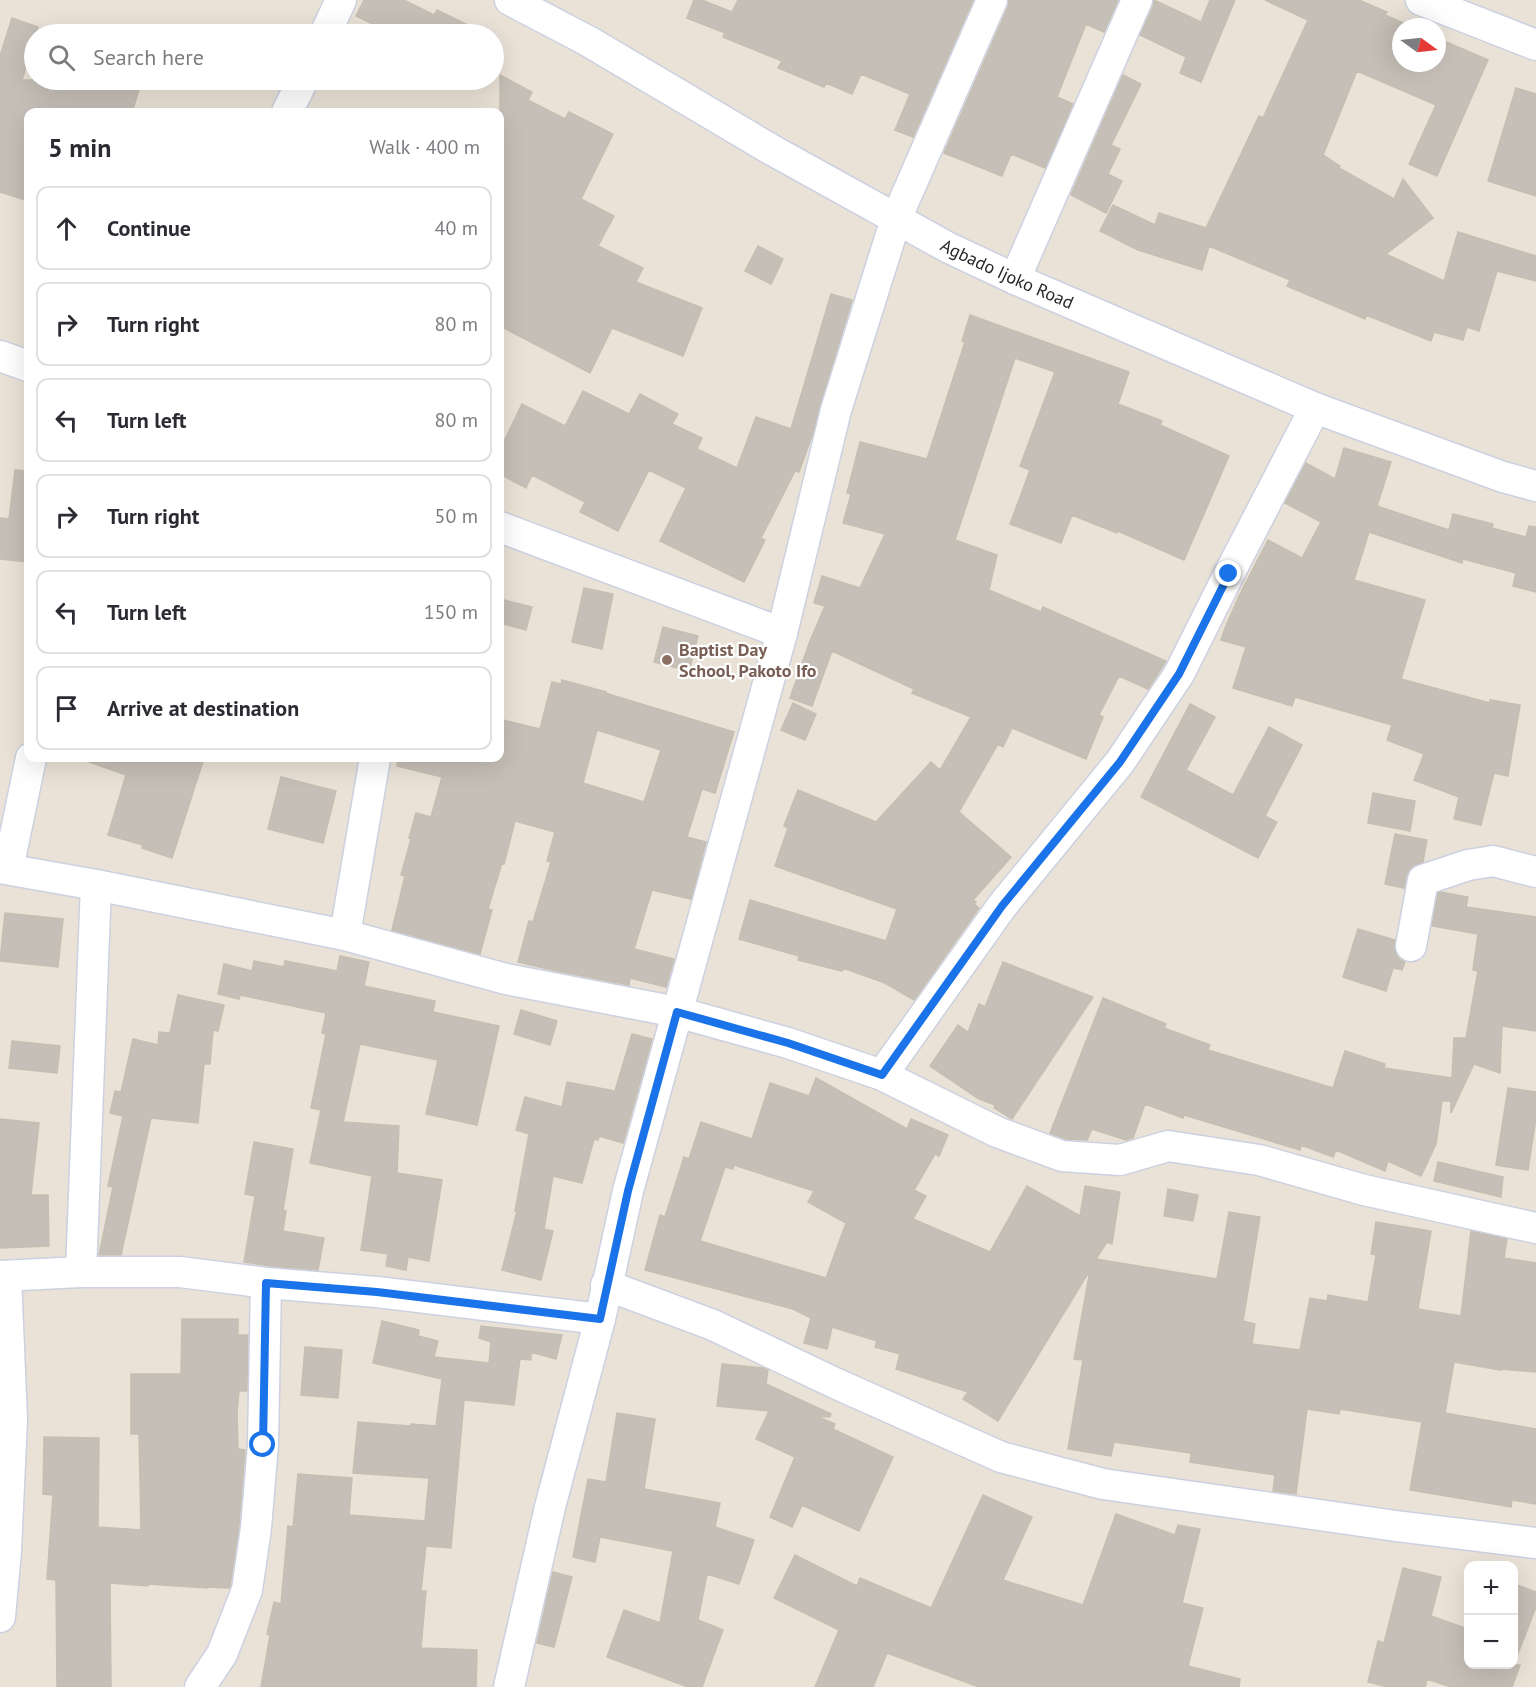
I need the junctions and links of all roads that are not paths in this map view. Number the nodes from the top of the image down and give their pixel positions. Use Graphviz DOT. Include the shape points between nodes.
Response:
graph roads {
  1 [pos="341,0"];
  2 [pos="510,0"];
  3 [pos="992,0"];
  4 [pos="1137,0"];
  5 [pos="1421,0"];
  6 [pos="330,24"];
  7 [pos="1536,45"];
  8 [pos="298,90"];
  9 [pos="289,108"];
  10 [pos="896,219"];
  11 [pos="1015,279"];
  12 [pos="0,356"];
  13 [pos="24,365"];
  14 [pos="1315,408"];
  15 [pos="1536,486"];
  16 [pos="504,529"];
  17 [pos="782,633"];
  18 [pos="30,762"];
  19 [pos="374,762"];
  20 [pos="4,868"];
  21 [pos="1536,872"];
  22 [pos="96,885"];
  23 [pos="345,935"];
  24 [pos="1411,946"];
  25 [pos="677,1012"];
  26 [pos="882,1075"];
  27 [pos="1536,1228"];
  28 [pos="81,1272"];
  29 [pos="3,1276"];
  30 [pos="266,1283"];
  31 [pos="606,1285"];
  32 [pos="600,1319"];
  33 [pos="1536,1543"];
  34 [pos="0,1617"];
  35 [pos="512,1686"];
  36 [pos="200,1687"];
  1 -- 6 [label="street"];
  2 -- 10 [label="street, Agbado Ijoko Road"];
  3 -- 10 [label="street"];
  4 -- 11 [label="street"];
  5 -- 7 [label="street"];
  8 -- 9 [label="street"];
  10 -- 11 [label="street, Agbado Ijoko Road"];
  10 -- 17 [label="street" via="836,410"];
  11 -- 14 [label="street, Agbado Ijoko Road"];
  12 -- 13 [label="street"];
  14 -- 15 [label="street, Agbado Ijoko Road"];
  14 -- 26 [label="street" via="1179,674 1120,762 1002,906"];
  16 -- 17 [label="street"];
  17 -- 25 [label="street"];
  18 -- 20 [label="street"];
  19 -- 23 [label="street"];
  20 -- 22 [label="street"];
  21 -- 24 [label="street" via="1494,861 1423,880"];
  22 -- 23 [label="street"];
  22 -- 28 [label="street"];
  23 -- 25 [label="street" via="506,979"];
  25 -- 26 [label="street"];
  25 -- 31 [label="street"];
  26 -- 27 [label="street" via="997,1132 1062,1156 1120,1160 1168,1146 1259,1160 1364,1190"];
  28 -- 29 [label="street"];
  28 -- 30 [label="street" via="180,1272"];
  29 -- 34 [label="street" via="12,1420"];
  30 -- 32 [label="street"];
  30 -- 36 [label="street" via="263,1445 247,1590 222,1654"];
  31 -- 32 [label="street"];
  31 -- 33 [label="street" via="713,1325 1001,1457 1102,1484"];
  32 -- 35 [label="street" via="550,1507"];
}
